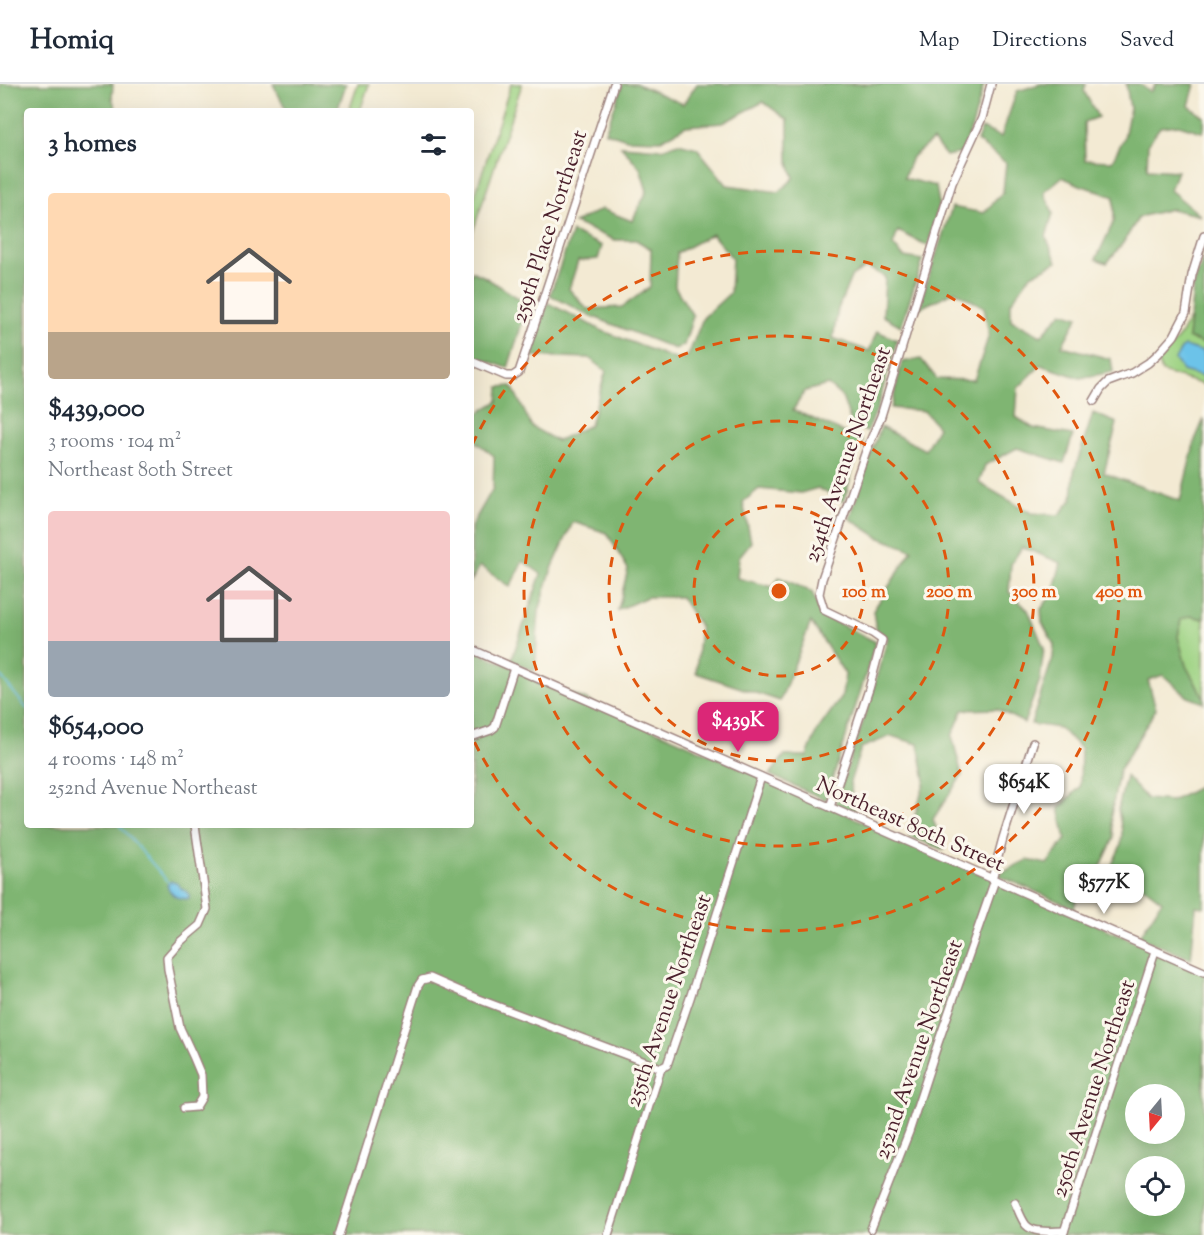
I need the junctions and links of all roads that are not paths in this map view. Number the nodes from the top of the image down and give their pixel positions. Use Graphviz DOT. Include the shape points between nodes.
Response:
graph roads {
  1 [pos="614,84"];
  2 [pos="991,84"];
  3 [pos="1204,236"];
  4 [pos="474,362"];
  5 [pos="1095,400"];
  6 [pos="474,650"];
  7 [pos="514,668"];
  8 [pos="474,736"];
  9 [pos="1033,743"];
  10 [pos="761,777"];
  11 [pos="830,807"];
  12 [pos="195,828"];
  13 [pos="994,879"];
  14 [pos="1155,951"];
  15 [pos="1204,972"];
  16 [pos="661,1068"];
  17 [pos="184,1108"];
  18 [pos="1015,1203"];
  19 [pos="871,1229"];
  20 [pos="1063,1233"];
  21 [pos="339,1235"];
  22 [pos="608,1235"];
  1 -- 4 [label="street, 259th Place Northeast" via="519,372 506,376"];
  2 -- 11 [label="street, 254th Avenue Northeast" via="982,118 952,183 881,416 822,579 819,594 824,610 882,640"];
  3 -- 5 [label="street" via="1186,313 1174,336 1148,363 1108,382"];
  6 -- 7 [label="street, Northeast 80th Street"];
  7 -- 8 [label="street" via="495,727"];
  7 -- 10 [label="street, Northeast 80th Street"];
  9 -- 13 [label="street, 252nd Avenue Northeast"];
  10 -- 11 [label="street, Northeast 80th Street"];
  10 -- 16 [label="street, 255th Avenue Northeast" via="667,1065"];
  11 -- 13 [label="street, Northeast 80th Street"];
  12 -- 17 [label="street" via="207,909 200,925 167,957 180,1028 201,1075 202,1096 195,1107"];
  13 -- 14 [label="street, Northeast 80th Street"];
  13 -- 19 [label="street, 252nd Avenue Northeast" via="909,1132"];
  14 -- 15 [label="street, Northeast 80th Street"];
  14 -- 20 [label="street, 250th Avenue Northeast"];
  16 -- 21 [label="street" via="430,978 422,980"];
  16 -- 22 [label="street, 255th Avenue Northeast"];
  18 -- 20 [label="street" via="1030,1228"];
}
